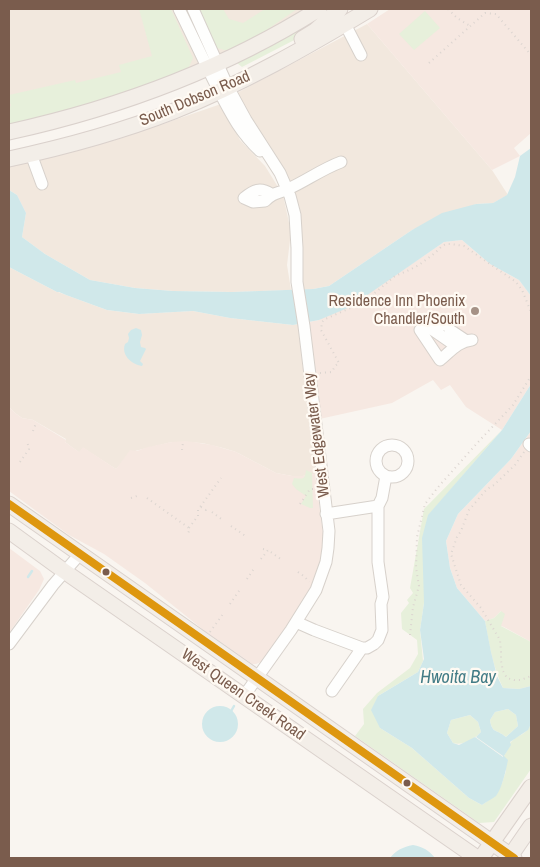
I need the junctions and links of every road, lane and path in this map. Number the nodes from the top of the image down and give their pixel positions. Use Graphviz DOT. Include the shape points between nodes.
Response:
graph roads {
  1 [pos="179,9"];
  2 [pos="193,9"];
  3 [pos="319,9"];
  4 [pos="340,9"];
  5 [pos="370,9"];
  6 [pos="448,9"];
  7 [pos="345,24"];
  8 [pos="470,26"];
  9 [pos="362,55"];
  10 [pos="531,55"];
  11 [pos="429,63"];
  12 [pos="213,66"];
  13 [pos="224,86"];
  14 [pos="9,132"];
  15 [pos="32,154"];
  16 [pos="9,159"];
  17 [pos="340,162"];
  18 [pos="42,184"];
  19 [pos="287,190"];
  20 [pos="271,194"];
  21 [pos="531,312"];
  22 [pos="420,330"];
  23 [pos="464,342"];
  24 [pos="318,374"];
  25 [pos="531,376"];
  26 [pos="36,422"];
  27 [pos="33,431"];
  28 [pos="27,441"];
  29 [pos="182,442"];
  30 [pos="530,445"];
  31 [pos="182,450"];
  32 [pos="20,462"];
  33 [pos="386,476"];
  34 [pos="221,478"];
  35 [pos="314,490"];
  36 [pos="140,496"];
  37 [pos="131,498"];
  38 [pos="148,498"];
  39 [pos="9,504"];
  40 [pos="300,504"];
  41 [pos="378,506"];
  42 [pos="200,507"];
  43 [pos="208,509"];
  44 [pos="212,512"];
  45 [pos="326,514"];
  46 [pos="224,521"];
  47 [pos="231,526"];
  48 [pos="189,528"];
  49 [pos="9,531"];
  50 [pos="187,536"];
  51 [pos="247,537"];
  52 [pos="263,549"];
  53 [pos="268,550"];
  54 [pos="80,554"];
  55 [pos="261,559"];
  56 [pos="282,560"];
  57 [pos="255,567"];
  58 [pos="64,571"];
  59 [pos="298,572"];
  60 [pos="247,579"];
  61 [pos="310,583"];
  62 [pos="241,588"];
  63 [pos="230,604"];
  64 [pos="223,614"];
  65 [pos="296,622"];
  66 [pos="210,632"];
  67 [pos="410,636"];
  68 [pos="9,644"];
  69 [pos="362,648"];
  70 [pos="531,676"];
  71 [pos="257,678"];
  72 [pos="332,691"];
  73 [pos="244,696"];
  74 [pos="531,787"];
  75 [pos="531,826"];
  76 [pos="492,843"];
  77 [pos="511,857"];
  78 [pos="477,858"];
  79 [pos="481,858"];
  1 -- 12 [label="street, West Edgewater Way"];
  2 -- 12 [label="street, West Edgewater Way"];
  3 -- 12 [label="main road, South Dobson Road"];
  4 -- 13 [label="main road" via="306,37"];
  5 -- 7 [label="main road, South Dobson Road"];
  6 -- 8 [label="path"];
  7 -- 9 [label="street"];
  7 -- 13 [label="main road, South Dobson Road" via="280,61"];
  8 -- 10 [label="path" via="485,13 496,14"];
  8 -- 11 [label="path"];
  12 -- 13 [label="street, West Edgewater Way"];
  12 -- 14 [label="main road, South Dobson Road" via="109,106"];
  13 -- 15 [label="main road, South Dobson Road" via="144,122"];
  13 -- 19 [label="street, West Edgewater Way" via="242,132 270,158"];
  15 -- 16 [label="main road, South Dobson Road"];
  15 -- 18 [label="street"];
  17 -- 19 [label="street"];
  19 -- 20 [label="street"];
  19 -- 45 [label="street, West Edgewater Way" via="295,215 298,282"];
  21 -- 24 [label="path" via="516,282 464,246 446,244 419,265 390,279 370,297 322,322 321,330 340,363 332,372"];
  22 -- 23 [label="street" via="440,360"];
  23 -- 23 [label="street" via="427,326 439,322"];
  25 -- 67 [label="path" via="513,405 425,504 417,537 419,586"];
  26 -- 27 [label="path"];
  28 -- 32 [label="path" via="28,449"];
  29 -- 31 [label="path"];
  30 -- 70 [label="path" via="515,465 469,510 451,554 461,585 481,608 500,640 503,671 514,680"];
  33 -- 41 [label="street"];
  34 -- 42 [label="path"];
  35 -- 40 [label="path" via="310,489"];
  36 -- 37 [label="path"];
  38 -- 48 [label="path"];
  39 -- 54 [label="main road, West Queen Creek Road"];
  41 -- 45 [label="street"];
  41 -- 69 [label="street" via="382,630 374,644"];
  42 -- 43 [label="path"];
  42 -- 48 [label="path"];
  44 -- 46 [label="path"];
  45 -- 65 [label="street, West Edgewater Way" via="326,562 316,590"];
  47 -- 51 [label="path"];
  48 -- 50 [label="path"];
  49 -- 58 [label="main road, West Queen Creek Road"];
  52 -- 53 [label="path"];
  53 -- 55 [label="path"];
  53 -- 56 [label="path"];
  54 -- 58 [label="street"];
  54 -- 71 [label="main road, West Queen Creek Road"];
  57 -- 60 [label="path"];
  58 -- 68 [label="street"];
  58 -- 73 [label="main road, West Queen Creek Road"];
  59 -- 61 [label="path"];
  62 -- 63 [label="path"];
  64 -- 66 [label="path"];
  65 -- 69 [label="street"];
  65 -- 71 [label="street, West Edgewater Way"];
  69 -- 72 [label="street"];
  71 -- 73 [label="street, West Edgewater Way"];
  71 -- 76 [label="main road, West Queen Creek Road"];
  73 -- 78 [label="main road, West Queen Creek Road"];
  74 -- 76 [label="main road"];
  75 -- 77 [label="main road"];
  76 -- 77 [label="main road, West Queen Creek Road"];
  76 -- 79 [label="main road"];
}
